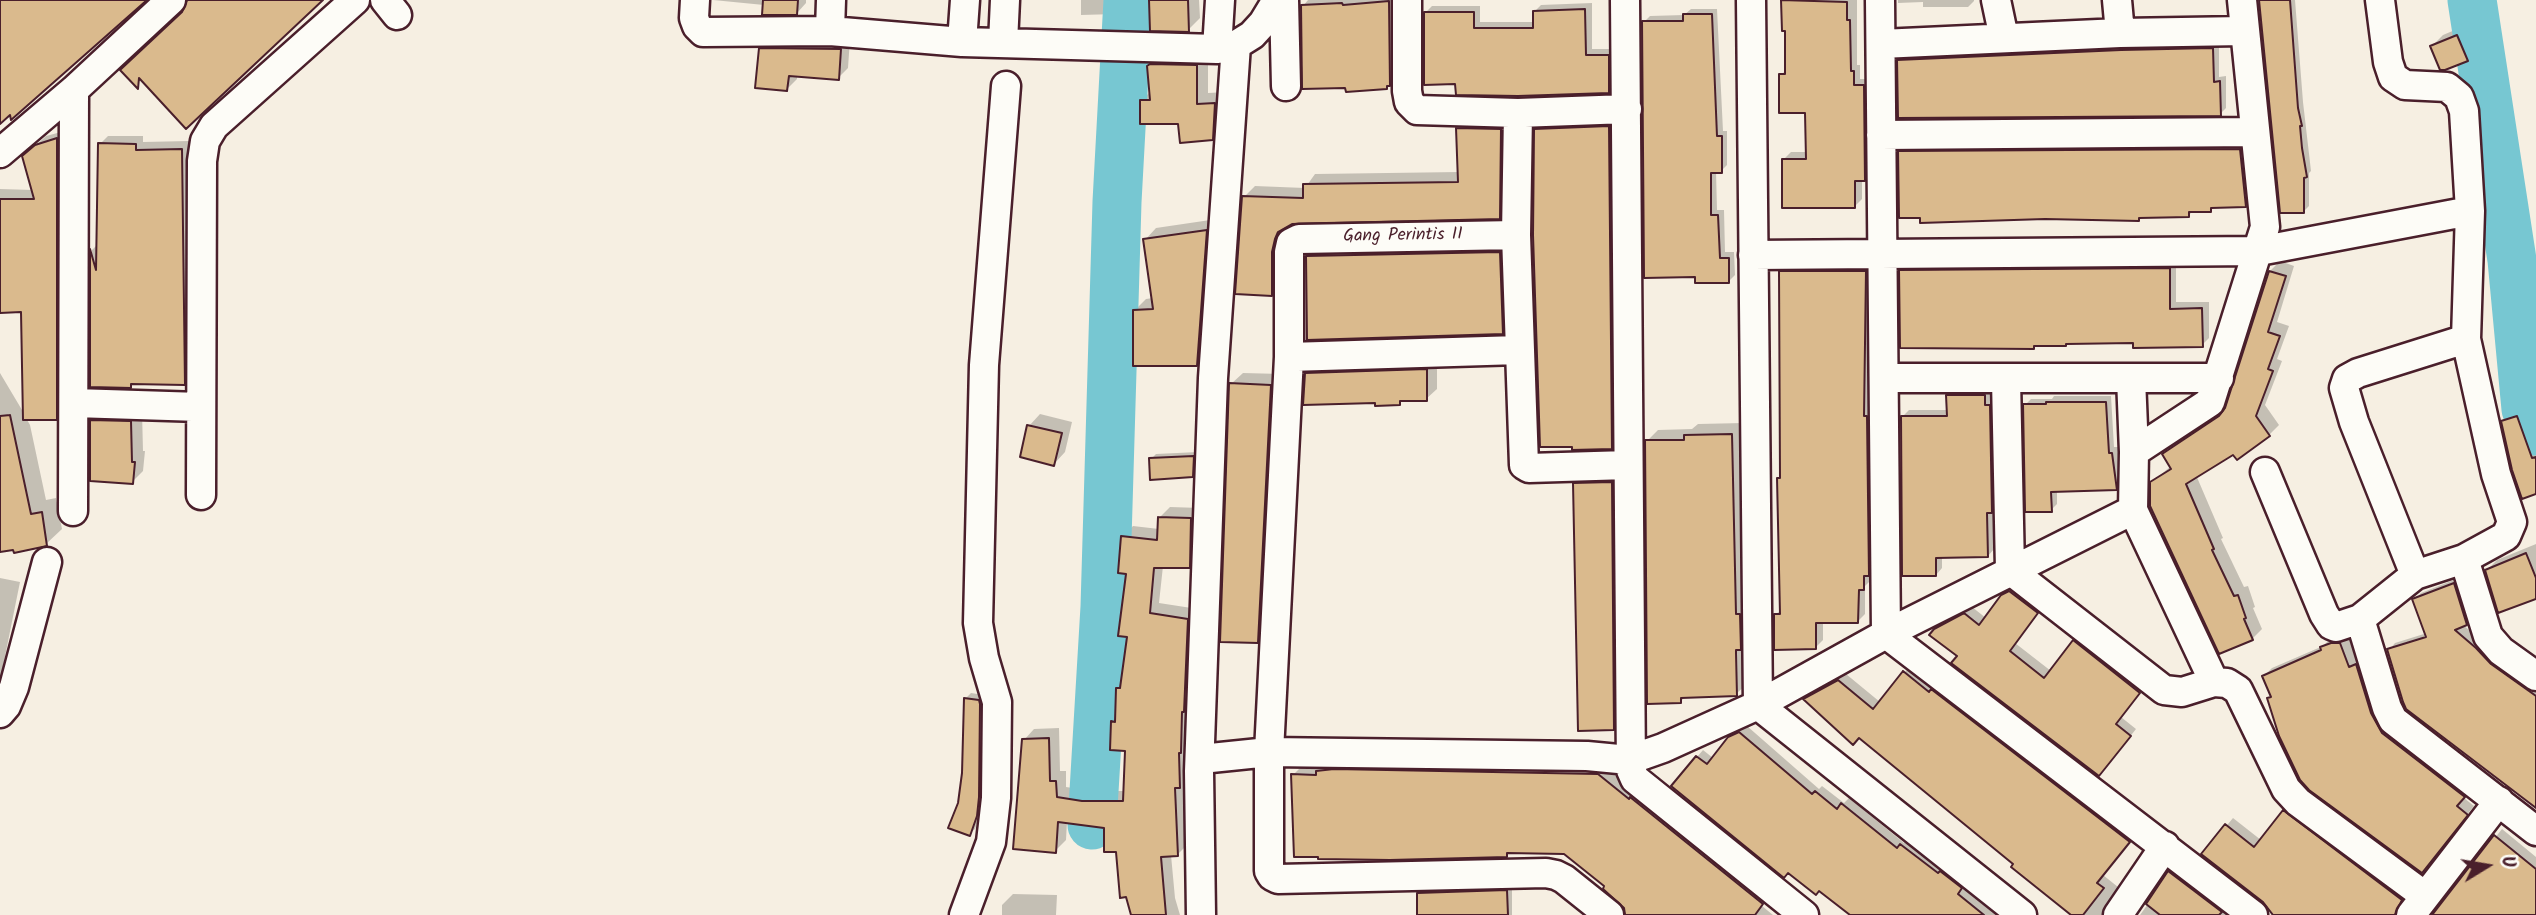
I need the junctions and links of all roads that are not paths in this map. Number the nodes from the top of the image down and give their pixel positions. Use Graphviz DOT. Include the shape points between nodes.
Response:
graph roads {
  1 [pos="171,0"];
  2 [pos="355,0"];
  3 [pos="695,0"];
  4 [pos="831,0"];
  5 [pos="964,0"];
  6 [pos="1006,0"];
  7 [pos="1220,0"];
  8 [pos="1277,0"];
  9 [pos="1283,0"];
  10 [pos="1407,0"];
  11 [pos="1626,0"];
  12 [pos="1751,0"];
  13 [pos="1880,0"];
  14 [pos="1996,0"];
  15 [pos="2117,0"];
  16 [pos="2242,0"];
  17 [pos="2380,0"];
  18 [pos="830,31"];
  19 [pos="2244,31"];
  20 [pos="2120,33"];
  21 [pos="2004,38"];
  22 [pos="962,42"];
  23 [pos="1003,43"];
  24 [pos="1881,44"];
  25 [pos="1226,47"];
  26 [pos="1006,86"];
  27 [pos="1286,86"];
  28 [pos="74,90"];
  29 [pos="1627,109"];
  30 [pos="1518,113"];
  31 [pos="2255,132"];
  32 [pos="1881,135"];
  33 [pos="0,153"];
  34 [pos="2470,211"];
  35 [pos="1516,234"];
  36 [pos="2259,251"];
  37 [pos="1882,254"];
  38 [pos="1753,255"];
  39 [pos="2466,339"];
  40 [pos="1519,350"];
  41 [pos="1289,357"];
  42 [pos="2131,378"];
  43 [pos="2219,378"];
  44 [pos="1884,379"];
  45 [pos="2006,379"];
  46 [pos="74,403"];
  47 [pos="200,407"];
  48 [pos="2134,452"];
  49 [pos="1628,465"];
  50 [pos="2265,472"];
  51 [pos="201,495"];
  52 [pos="2133,510"];
  53 [pos="73,511"];
  54 [pos="2464,559"];
  55 [pos="47,562"];
  56 [pos="2010,570"];
  57 [pos="2415,575"];
  58 [pos="2360,619"];
  59 [pos="1886,635"];
  60 [pos="2536,676"];
  61 [pos="2214,682"];
  62 [pos="1758,705"];
  63 [pos="0,713"];
  64 [pos="1269,752"];
  65 [pos="1201,759"];
  66 [pos="1629,760"];
  67 [pos="2499,802"];
  68 [pos="2536,831"];
  69 [pos="2165,846"];
  70 [pos="2418,906"];
  71 [pos="1793,912"];
  72 [pos="964,915"];
  73 [pos="1201,915"];
  74 [pos="1608,915"];
  75 [pos="2022,915"];
  76 [pos="2118,915"];
  77 [pos="2253,915"];
  1 -- 28 [label="street"];
  2 -- 47 [label="street" via="214,126 205,141"];
  3 -- 18 [label="street" via="694,18 703,32"];
  4 -- 18 [label="street"];
  5 -- 22 [label="street"];
  6 -- 23 [label="street"];
  7 -- 25 [label="street"];
  8 -- 25 [label="street" via="1264,23"];
  9 -- 27 [label="street"];
  10 -- 30 [label="street" via="1409,102 1417,110"];
  11 -- 29 [label="street"];
  12 -- 38 [label="street"];
  13 -- 24 [label="street"];
  14 -- 21 [label="street"];
  15 -- 20 [label="street"];
  16 -- 19 [label="street"];
  17 -- 34 [label="street" via="2393,77 2405,85 2447,87 2459,97 2464,111"];
  18 -- 22 [label="street"];
  19 -- 20 [label="street"];
  19 -- 31 [label="street"];
  20 -- 21 [label="street"];
  21 -- 24 [label="street"];
  22 -- 23 [label="street"];
  23 -- 25 [label="street"];
  24 -- 32 [label="street"];
  25 -- 65 [label="street"];
  26 -- 72 [label="street" via="984,365 978,623 997,702 996,798 991,842"];
  28 -- 33 [label="street"];
  28 -- 46 [label="street"];
  29 -- 30 [label="street"];
  29 -- 49 [label="street"];
  30 -- 35 [label="street"];
  31 -- 32 [label="street"];
  31 -- 36 [label="street" via="2265,227"];
  32 -- 37 [label="street"];
  34 -- 36 [label="street"];
  34 -- 39 [label="street"];
  35 -- 40 [label="street"];
  35 -- 41 [label="street, Gang Perintis II" via="1299,239 1291,243"];
  36 -- 37 [label="street"];
  36 -- 43 [label="street"];
  37 -- 38 [label="street"];
  37 -- 44 [label="street"];
  38 -- 62 [label="street"];
  39 -- 54 [label="street" via="2496,474 2512,522 2506,537"];
  39 -- 57 [label="street" via="2358,373 2347,379 2344,388"];
  40 -- 41 [label="street"];
  40 -- 49 [label="street" via="1524,465"];
  41 -- 64 [label="street"];
  42 -- 43 [label="street"];
  42 -- 45 [label="street"];
  42 -- 48 [label="street"];
  43 -- 48 [label="street" via="2210,402"];
  44 -- 45 [label="street"];
  44 -- 59 [label="street"];
  45 -- 56 [label="street"];
  46 -- 47 [label="street"];
  46 -- 53 [label="street"];
  47 -- 51 [label="street"];
  48 -- 52 [label="street"];
  49 -- 66 [label="street"];
  50 -- 58 [label="street" via="2331,625"];
  52 -- 56 [label="street"];
  52 -- 61 [label="street"];
  54 -- 57 [label="street"];
  54 -- 60 [label="street" via="2488,636"];
  55 -- 63 [label="street" via="14,687"];
  56 -- 59 [label="street"];
  56 -- 61 [label="street" via="2164,690 2182,692"];
  57 -- 58 [label="street"];
  58 -- 67 [label="street" via="2393,720"];
  59 -- 62 [label="street"];
  59 -- 69 [label="street"];
  61 -- 70 [label="street" via="2238,690 2286,789"];
  62 -- 66 [label="street"];
  62 -- 75 [label="street"];
  64 -- 65 [label="street"];
  64 -- 66 [label="street"];
  64 -- 74 [label="street" via="1269,871 1278,879 1546,873 1564,879"];
  65 -- 73 [label="street"];
  66 -- 71 [label="street" via="1635,779"];
  67 -- 68 [label="street"];
  67 -- 70 [label="street"];
  69 -- 76 [label="street"];
  69 -- 77 [label="street"];
}
